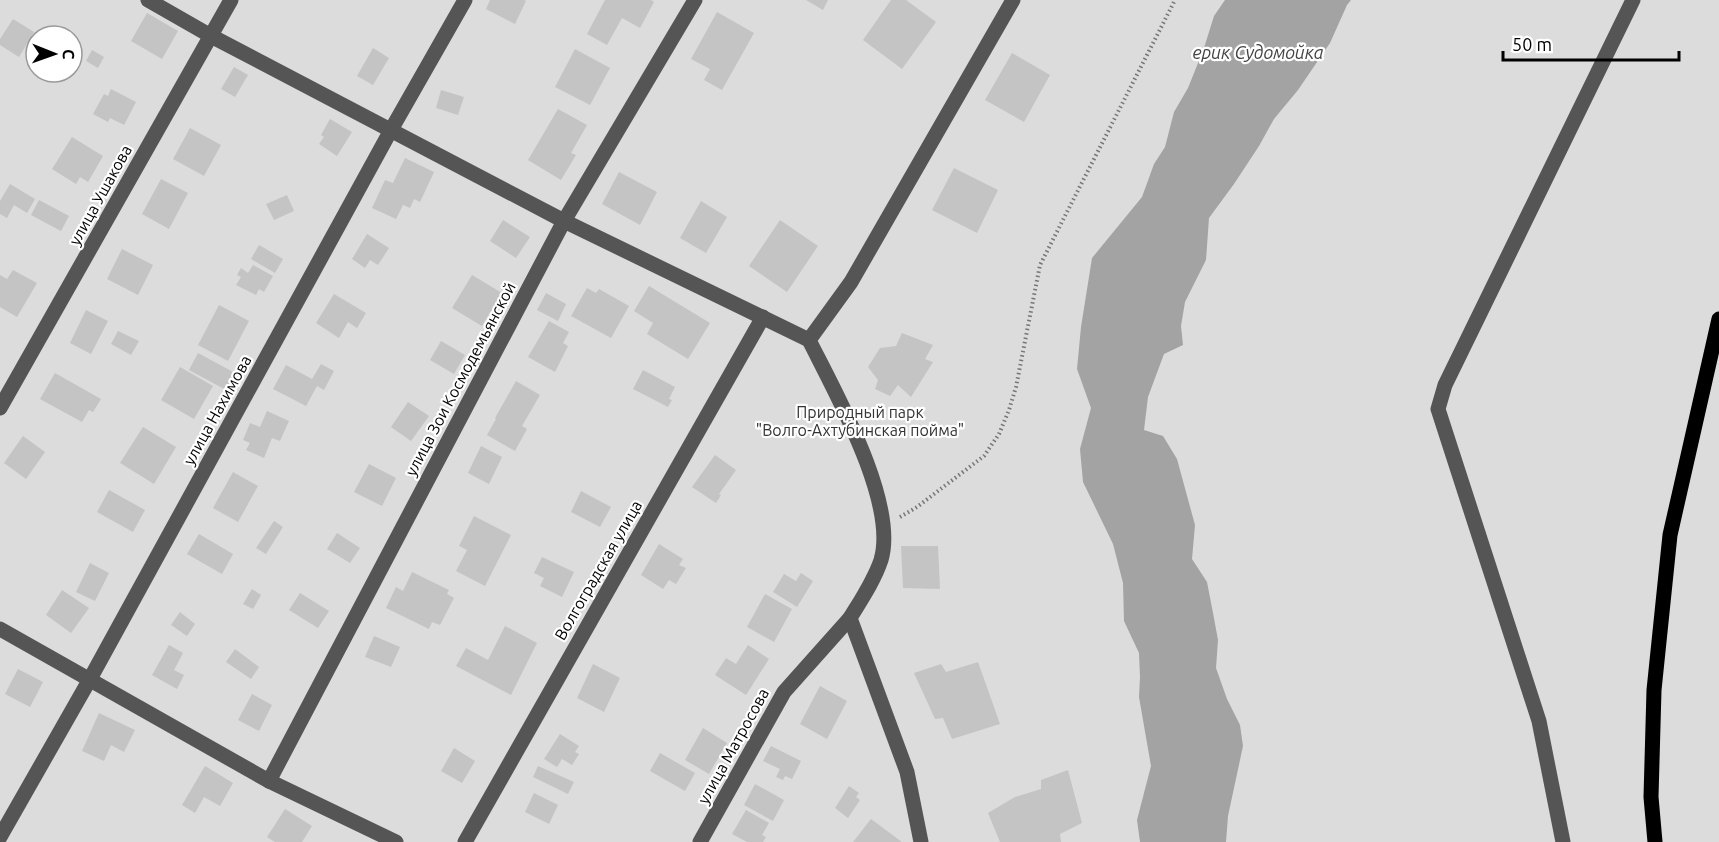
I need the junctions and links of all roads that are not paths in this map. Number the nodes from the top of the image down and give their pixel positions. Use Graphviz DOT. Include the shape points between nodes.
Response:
graph roads {
  1 [pos="148,0"];
  2 [pos="231,0"];
  3 [pos="465,0"];
  4 [pos="695,0"];
  5 [pos="1013,0"];
  6 [pos="1633,0"];
  7 [pos="211,36"];
  8 [pos="391,130"];
  9 [pos="564,221"];
  10 [pos="763,317"];
  11 [pos="1719,319"];
  12 [pos="809,340"];
  13 [pos="0,408"];
  14 [pos="850,618"];
  15 [pos="0,629"];
  16 [pos="90,679"];
  17 [pos="269,782"];
  18 [pos="0,837"];
  19 [pos="396,842"];
  20 [pos="465,842"];
  21 [pos="700,842"];
  22 [pos="921,842"];
  23 [pos="1563,842"];
  24 [pos="1655,842"];
  1 -- 7 [label="street"];
  2 -- 7 [label="street, улица Ушакова"];
  3 -- 8 [label="street, улица Нахимова"];
  4 -- 9 [label="street, улица Зои Космодемьянской"];
  5 -- 12 [label="street" via="851,282"];
  6 -- 23 [label="street" via="1445,385 1438,409 1539,722"];
  7 -- 8 [label="street"];
  7 -- 13 [label="street, улица Ушакова"];
  8 -- 9 [label="street"];
  8 -- 16 [label="street, улица Нахимова"];
  9 -- 10 [label="street"];
  9 -- 17 [label="street, улица Зои Космодемьянской"];
  10 -- 12 [label="street"];
  10 -- 20 [label="street, Волгоградская улица"];
  11 -- 24 [label="main road" via="1670,535 1654,690 1651,797"];
  12 -- 14 [label="street, улица Матросова" via="849,420 876,488 884,527 881,560"];
  14 -- 21 [label="street, улица Матросова" via="784,692"];
  14 -- 22 [label="street" via="907,772"];
  15 -- 16 [label="street"];
  16 -- 17 [label="street"];
  16 -- 18 [label="street, улица Нахимова"];
  17 -- 19 [label="street"];
}
